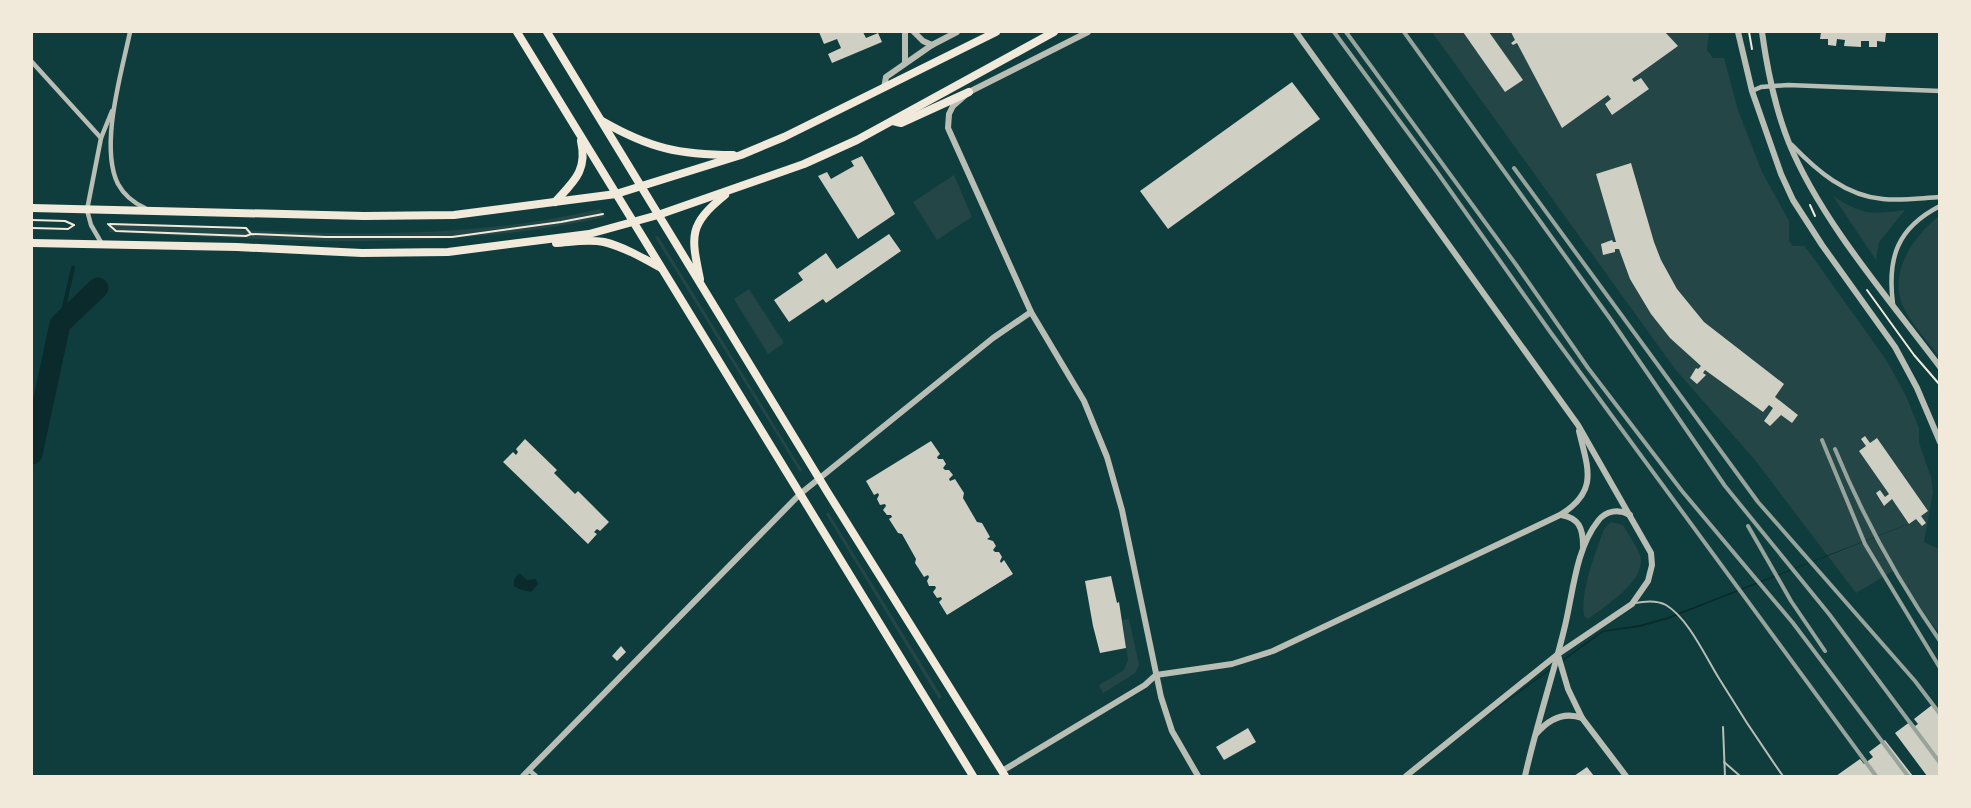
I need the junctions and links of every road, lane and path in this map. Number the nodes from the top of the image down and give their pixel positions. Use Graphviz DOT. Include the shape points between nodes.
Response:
graph roads {
  1 [pos="130,32"];
  2 [pos="518,32"];
  3 [pos="547,32"];
  4 [pos="905,32"];
  5 [pos="914,32"];
  6 [pos="957,32"];
  7 [pos="996,32"];
  8 [pos="1054,32"];
  9 [pos="1088,32"];
  10 [pos="1296,32"];
  11 [pos="1738,32"];
  12 [pos="1762,32"];
  13 [pos="932,45"];
  14 [pos="32,62"];
  15 [pos="905,63"];
  16 [pos="1772,86"];
  17 [pos="884,88"];
  18 [pos="1752,91"];
  19 [pos="1940,91"];
  20 [pos="969,92"];
  21 [pos="114,105"];
  22 [pos="600,120"];
  23 [pos="894,121"];
  24 [pos="579,134"];
  25 [pos="101,138"];
  26 [pos="1789,142"];
  27 [pos="741,155"];
  28 [pos="641,188"];
  29 [pos="731,191"];
  30 [pos="616,194"];
  31 [pos="1940,197"];
  32 [pos="555,202"];
  33 [pos="1940,206"];
  34 [pos="32,208"];
  35 [pos="87,210"];
  36 [pos="153,212"];
  37 [pos="603,214"];
  38 [pos="658,215"];
  39 [pos="32,220"];
  40 [pos="633,222"];
  41 [pos="32,228"];
  42 [pos="251,234"];
  43 [pos="543,240"];
  44 [pos="32,243"];
  45 [pos="102,244"];
  46 [pos="661,268"];
  47 [pos="702,286"];
  48 [pos="1893,304"];
  49 [pos="1031,312"];
  50 [pos="1940,367"];
  51 [pos="1578,425"];
  52 [pos="1940,442"];
  53 [pos="820,477"];
  54 [pos="800,494"];
  55 [pos="1560,514"];
  56 [pos="1630,516"];
  57 [pos="1582,550"];
  58 [pos="1632,604"];
  59 [pos="1558,654"];
  60 [pos="1156,675"];
  61 [pos="1582,718"];
  62 [pos="1723,727"];
  63 [pos="1534,736"];
  64 [pos="1723,761"];
  65 [pos="529,770"];
  66 [pos="1003,774"];
  67 [pos="1526,774"];
  68 [pos="523,777"];
  69 [pos="536,777"];
  70 [pos="973,777"];
  71 [pos="1198,777"];
  72 [pos="1406,777"];
  73 [pos="1626,777"];
  74 [pos="1725,777"];
  75 [pos="1740,777"];
  76 [pos="1783,777"];
  1 -- 21 [label="street"];
  2 -- 24 [label="main road"];
  3 -- 22 [label="main road"];
  4 -- 15 [label="street"];
  5 -- 13 [label="street"];
  6 -- 13 [label="street"];
  7 -- 17 [label="main road"];
  8 -- 23 [label="main road"];
  9 -- 20 [label="street"];
  10 -- 51 [label="street"];
  11 -- 18 [label="street"];
  12 -- 16 [label="street"];
  13 -- 15 [label="street"];
  14 -- 25 [label="street"];
  15 -- 17 [label="street" via="886,77"];
  16 -- 18 [label="street"];
  16 -- 19 [label="street"];
  16 -- 26 [label="street"];
  17 -- 27 [label="main road"];
  18 -- 52 [label="street" via="1793,200 1895,347"];
  20 -- 23 [label="main road" via="901,123"];
  20 -- 49 [label="street" via="953,106 948,128"];
  21 -- 25 [label="street"];
  21 -- 36 [label="street" via="114,173 125,194"];
  22 -- 27 [label="main road" via="636,140 675,152"];
  22 -- 28 [label="main road"];
  23 -- 29 [label="main road" via="804,164"];
  24 -- 30 [label="main road"];
  24 -- 32 [label="main road" via="581,168"];
  25 -- 35 [label="street"];
  26 -- 31 [label="street" via="1810,165 1852,192 1885,200"];
  26 -- 48 [label="street" via="1827,212"];
  27 -- 28 [label="main road"];
  28 -- 30 [label="main road"];
  28 -- 38 [label="main road"];
  29 -- 38 [label="main road"];
  29 -- 47 [label="main road" via="708,211 695,230 693,243"];
  30 -- 32 [label="main road"];
  30 -- 40 [label="main road"];
  32 -- 36 [label="main road" via="454,215"];
  33 -- 48 [label="street" via="1917,221 1899,242 1890,281"];
  34 -- 35 [label="main road"];
  35 -- 36 [label="main road"];
  35 -- 45 [label="street"];
  37 -- 42 [label="path" via="452,237"];
  38 -- 40 [label="main road"];
  38 -- 47 [label="main road"];
  39 -- 41 [label="path" via="74,225 68,229"];
  40 -- 43 [label="main road" via="589,234"];
  40 -- 46 [label="main road"];
  42 -- 42 [label="path" via="246,228 108,224 116,231"];
  43 -- 45 [label="main road" via="448,252 362,253"];
  43 -- 46 [label="main road" via="604,242"];
  44 -- 45 [label="main road"];
  46 -- 54 [label="main road"];
  47 -- 53 [label="main road"];
  48 -- 50 [label="street"];
  49 -- 53 [label="street"];
  49 -- 60 [label="street" via="1084,401 1107,458 1122,510"];
  51 -- 55 [label="street" via="1587,464 1586,488 1579,501"];
  51 -- 56 [label="street"];
  53 -- 54 [label="street"];
  53 -- 66 [label="main road"];
  54 -- 65 [label="street"];
  54 -- 70 [label="main road"];
  55 -- 57 [label="street" via="1580,524"];
  55 -- 60 [label="street" via="1273,651 1232,664"];
  56 -- 57 [label="street" via="1614,510 1599,518"];
  56 -- 58 [label="street" via="1651,553 1652,565 1648,580"];
  57 -- 59 [label="street"];
  58 -- 59 [label="street"];
  58 -- 76 [label="lane" via="1657,602 1672,610 1692,633"];
  59 -- 61 [label="street"];
  59 -- 63 [label="street"];
  59 -- 72 [label="street"];
  60 -- 66 [label="street"];
  60 -- 71 [label="street" via="1172,731"];
  61 -- 63 [label="street" via="1556,717"];
  61 -- 73 [label="street"];
  62 -- 64 [label="lane"];
  63 -- 67 [label="street"];
  64 -- 74 [label="lane"];
  64 -- 75 [label="lane"];
  65 -- 68 [label="street"];
  65 -- 69 [label="street"];
}
